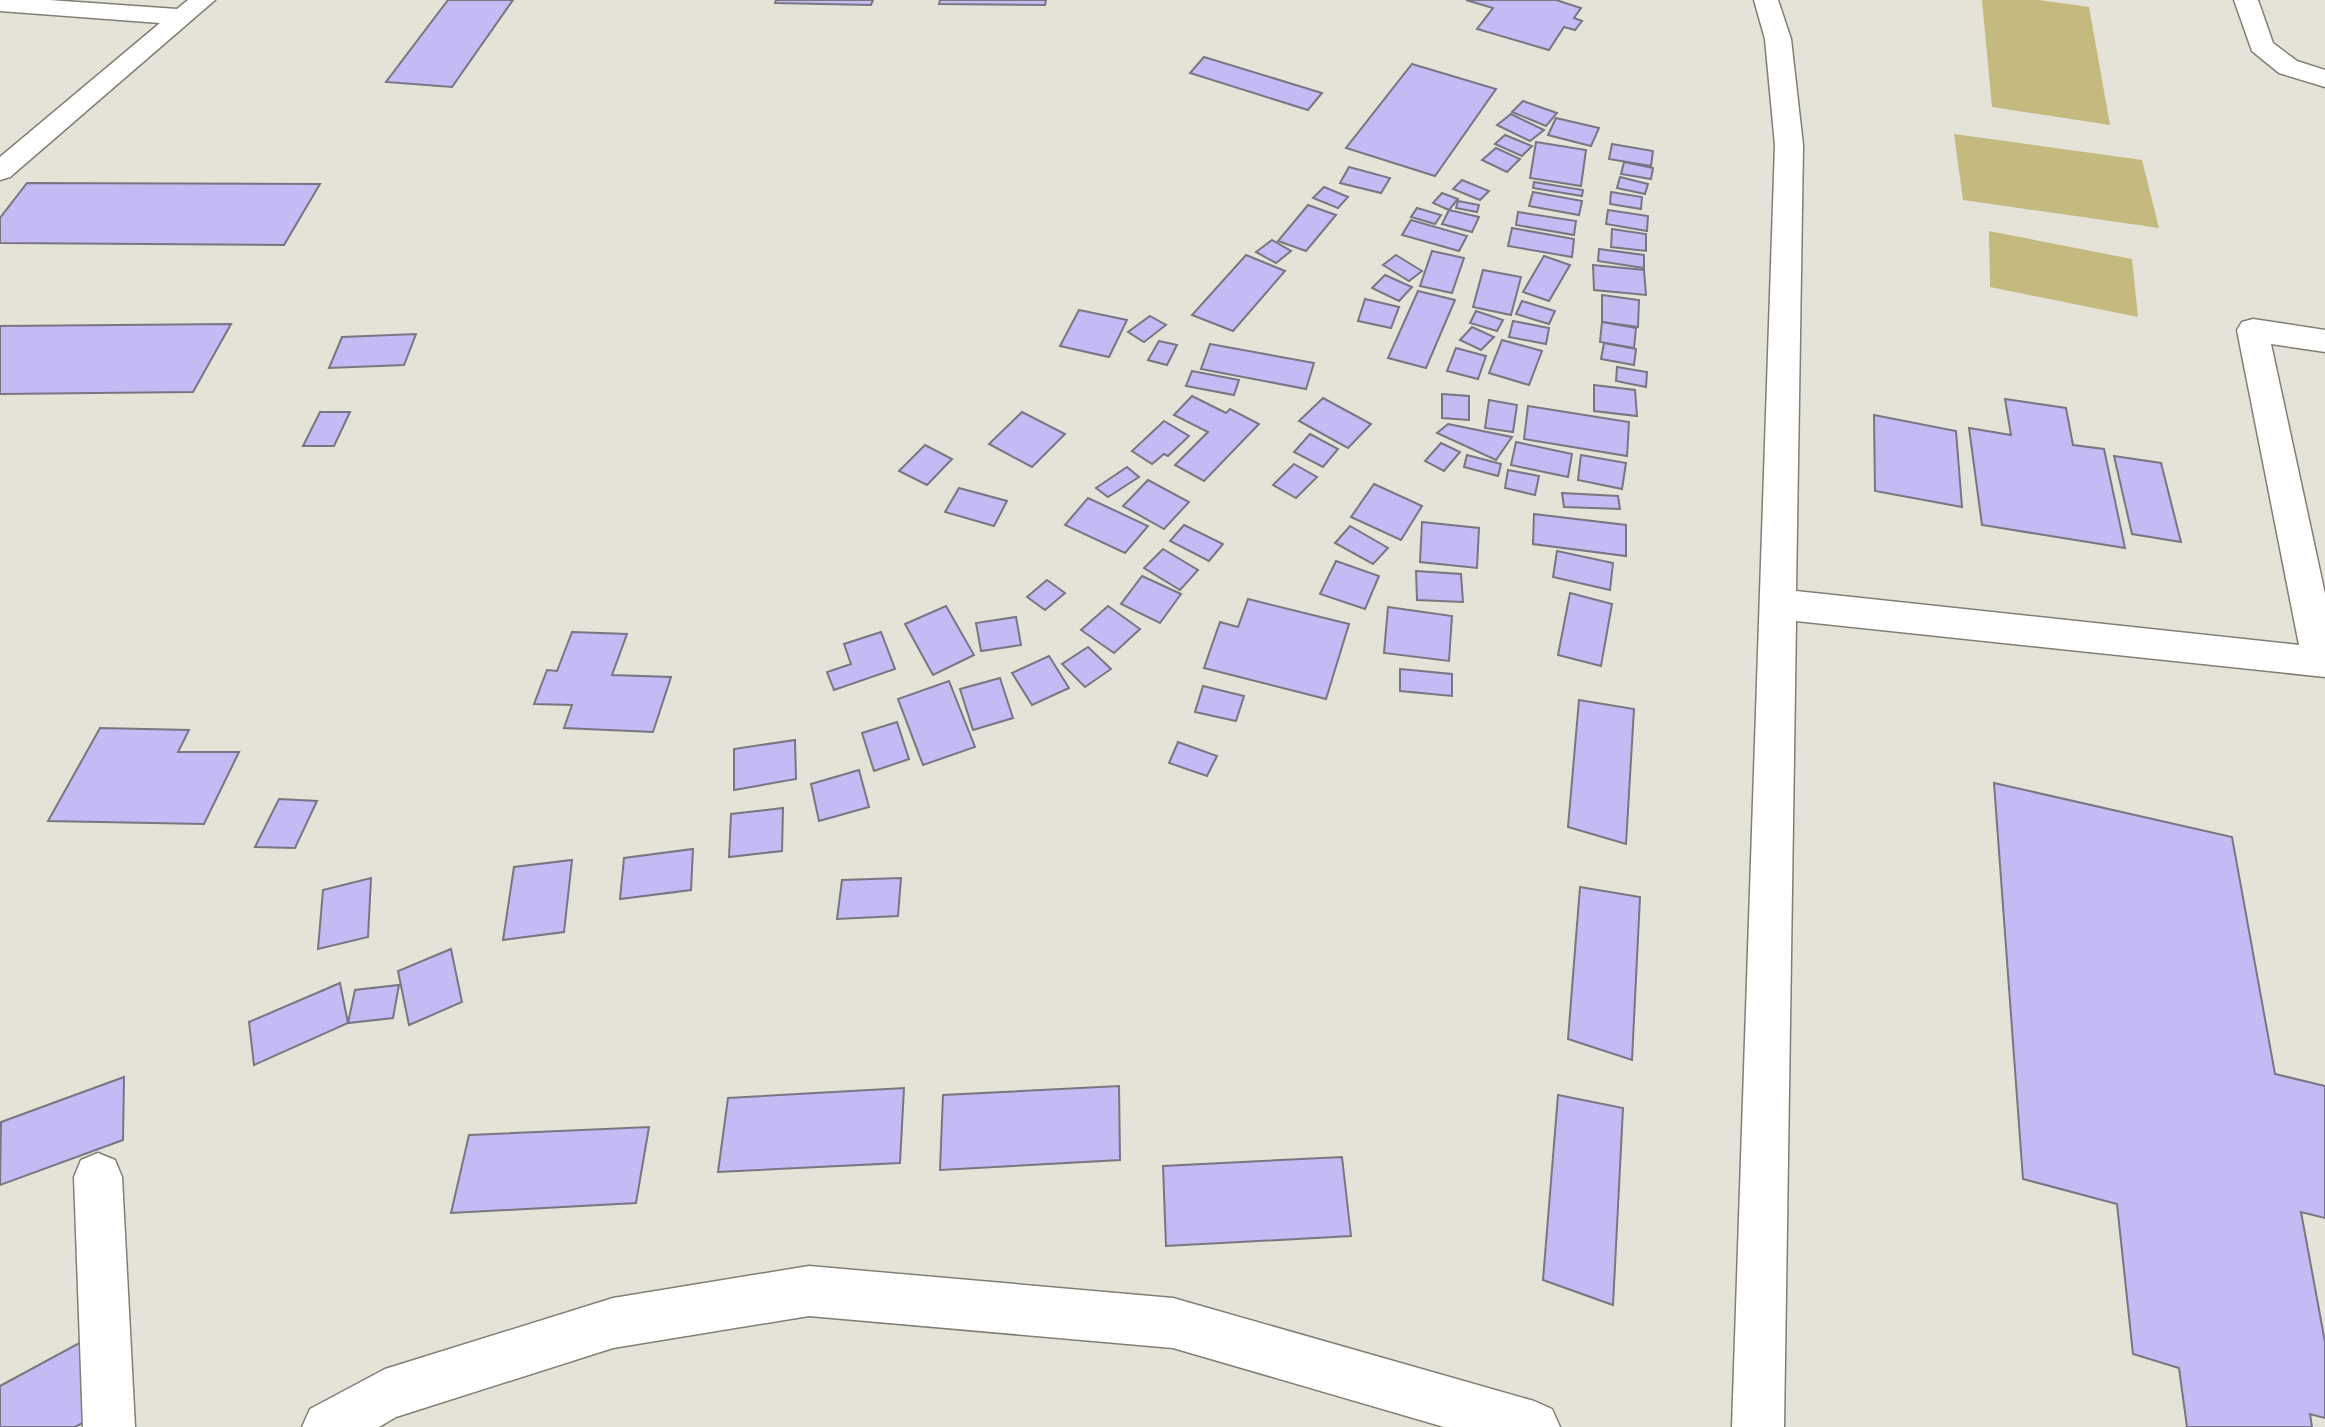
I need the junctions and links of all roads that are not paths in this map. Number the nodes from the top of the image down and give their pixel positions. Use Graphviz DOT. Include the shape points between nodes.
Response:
graph roads {
  1 [pos="1766,0"];
  2 [pos="2246,0"];
  3 [pos="0,4"];
  4 [pos="193,8"];
  5 [pos="2325,79"];
  6 [pos="0,171"];
  7 [pos="2325,341"];
  8 [pos="1777,604"];
  9 [pos="98,1177"];
  10 [pos="109,1427"];
  11 [pos="328,1427"];
  12 [pos="1534,1427"];
  13 [pos="1758,1427"];
  1 -- 8 [label="street" via="1778,39 1788,145"];
  2 -- 5 [label="street" via="2261,46 2288,66"];
  3 -- 4 [label="street"];
  4 -- 6 [label="street"];
  7 -- 8 [label="street" via="2253,330 2320,663"];
  8 -- 13 [label="street"];
  9 -- 10 [label="street"];
  11 -- 12 [label="street" via="385,1395 613,1323 809,1291 1173,1324"];
}
